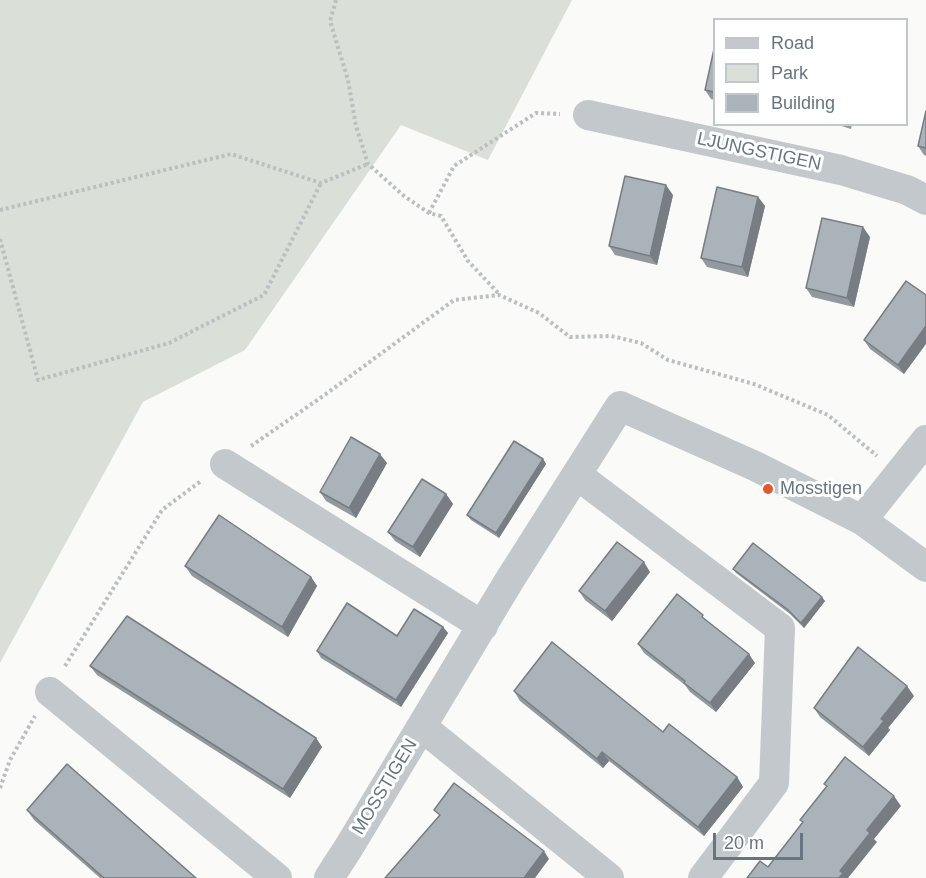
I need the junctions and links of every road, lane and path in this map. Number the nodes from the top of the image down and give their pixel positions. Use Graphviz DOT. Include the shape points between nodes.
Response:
graph roads {
  1 [pos="336,0"];
  2 [pos="588,115"];
  3 [pos="368,164"];
  4 [pos="321,183"];
  5 [pos="926,200"];
  6 [pos="0,210"];
  7 [pos="429,213"];
  8 [pos="0,239"];
  9 [pos="499,295"];
  10 [pos="926,440"];
  11 [pos="225,464"];
  12 [pos="899,474"];
  13 [pos="577,475"];
  14 [pos="862,520"];
  15 [pos="926,567"];
  16 [pos="483,626"];
  17 [pos="50,692"];
  18 [pos="422,727"];
  19 [pos="0,788"];
  20 [pos="277,878"];
  21 [pos="329,878"];
  22 [pos="609,878"];
  23 [pos="703,878"];
  1 -- 3 [label="path" via="330,21"];
  2 -- 5 [label="street, LJUNGSTIGEN" via="842,170 907,190"];
  2 -- 7 [label="path" via="536,113 454,166"];
  3 -- 4 [label="path"];
  3 -- 7 [label="path"];
  4 -- 6 [label="path" via="231,154"];
  4 -- 8 [label="path" via="264,295 169,343 38,380"];
  7 -- 9 [label="path" via="441,216 468,261"];
  9 -- 11 [label="path" via="454,300"];
  9 -- 12 [label="path" via="539,313 570,337 611,336 641,343 668,360 754,384 828,415"];
  10 -- 12 [label="street"];
  11 -- 16 [label="street"];
  11 -- 17 [label="path" via="162,510"];
  12 -- 14 [label="street"];
  13 -- 14 [label="street, MOSSTIGEN" via="620,406 755,466"];
  13 -- 16 [label="street, MOSSTIGEN"];
  13 -- 23 [label="street" via="780,628 774,783"];
  14 -- 15 [label="street"];
  16 -- 18 [label="street, MOSSTIGEN"];
  17 -- 19 [label="path" via="10,760"];
  17 -- 20 [label="street"];
  18 -- 21 [label="street, MOSSTIGEN"];
  18 -- 22 [label="street, MOSSTIGEN"];
}
